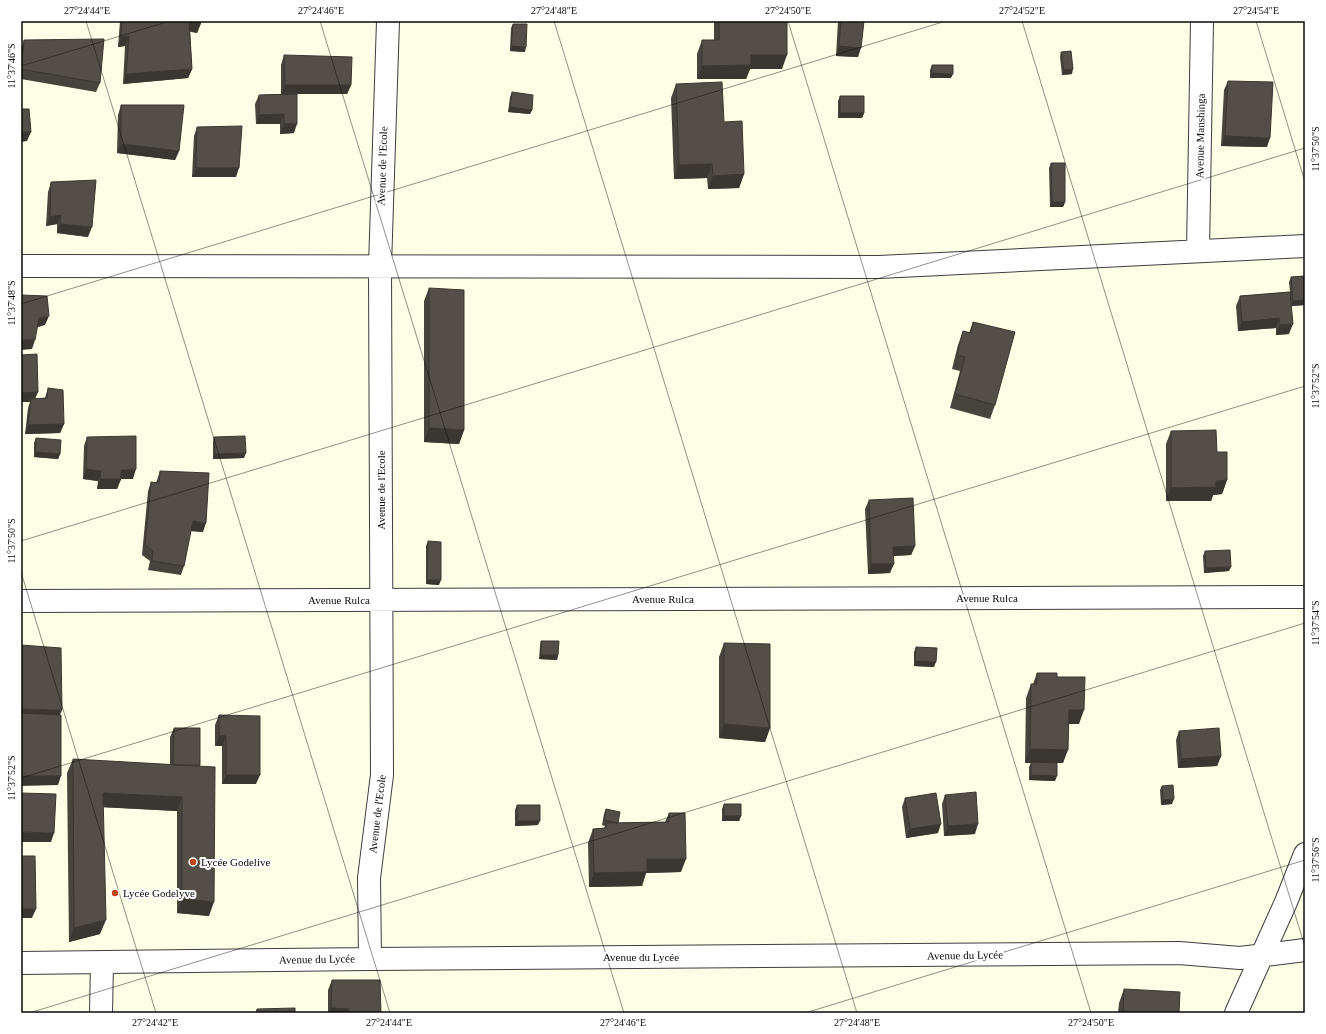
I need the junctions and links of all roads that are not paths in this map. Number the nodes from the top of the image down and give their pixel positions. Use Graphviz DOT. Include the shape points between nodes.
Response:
graph roads {
  1 [pos="388,21"];
  2 [pos="1202,21"];
  3 [pos="1305,246"];
  4 [pos="1198,251"];
  5 [pos="21,266"];
  6 [pos="380,266"];
  7 [pos="1305,597"];
  8 [pos="382,600"];
  9 [pos="21,601"];
  10 [pos="1305,854"];
  11 [pos="1305,950"];
  12 [pos="1261,954"];
  13 [pos="370,958"];
  14 [pos="21,963"];
  15 [pos="102,963"];
  16 [pos="101,1013"];
  17 [pos="1236,1013"];
  1 -- 6 [label="street, Avenue de l'Ecole"];
  2 -- 4 [label="street, Avenue Manshinga"];
  3 -- 4 [label="street"];
  4 -- 6 [label="street" via="879,267"];
  5 -- 6 [label="street"];
  6 -- 8 [label="street, Avenue de l'Ecole"];
  7 -- 8 [label="street, Avenue Rulca"];
  8 -- 9 [label="street, Avenue Rulca"];
  8 -- 13 [label="street, Avenue de l'Ecole" via="382,775 369,878"];
  10 -- 12 [label="street"];
  11 -- 12 [label="street, Avenue du Lycée"];
  12 -- 13 [label="street, Avenue du Lycée" via="1240,958 1179,953"];
  12 -- 17 [label="street"];
  13 -- 15 [label="street, Avenue du Lycée"];
  14 -- 15 [label="street, Avenue du Lycée"];
  15 -- 16 [label="street"];
}
